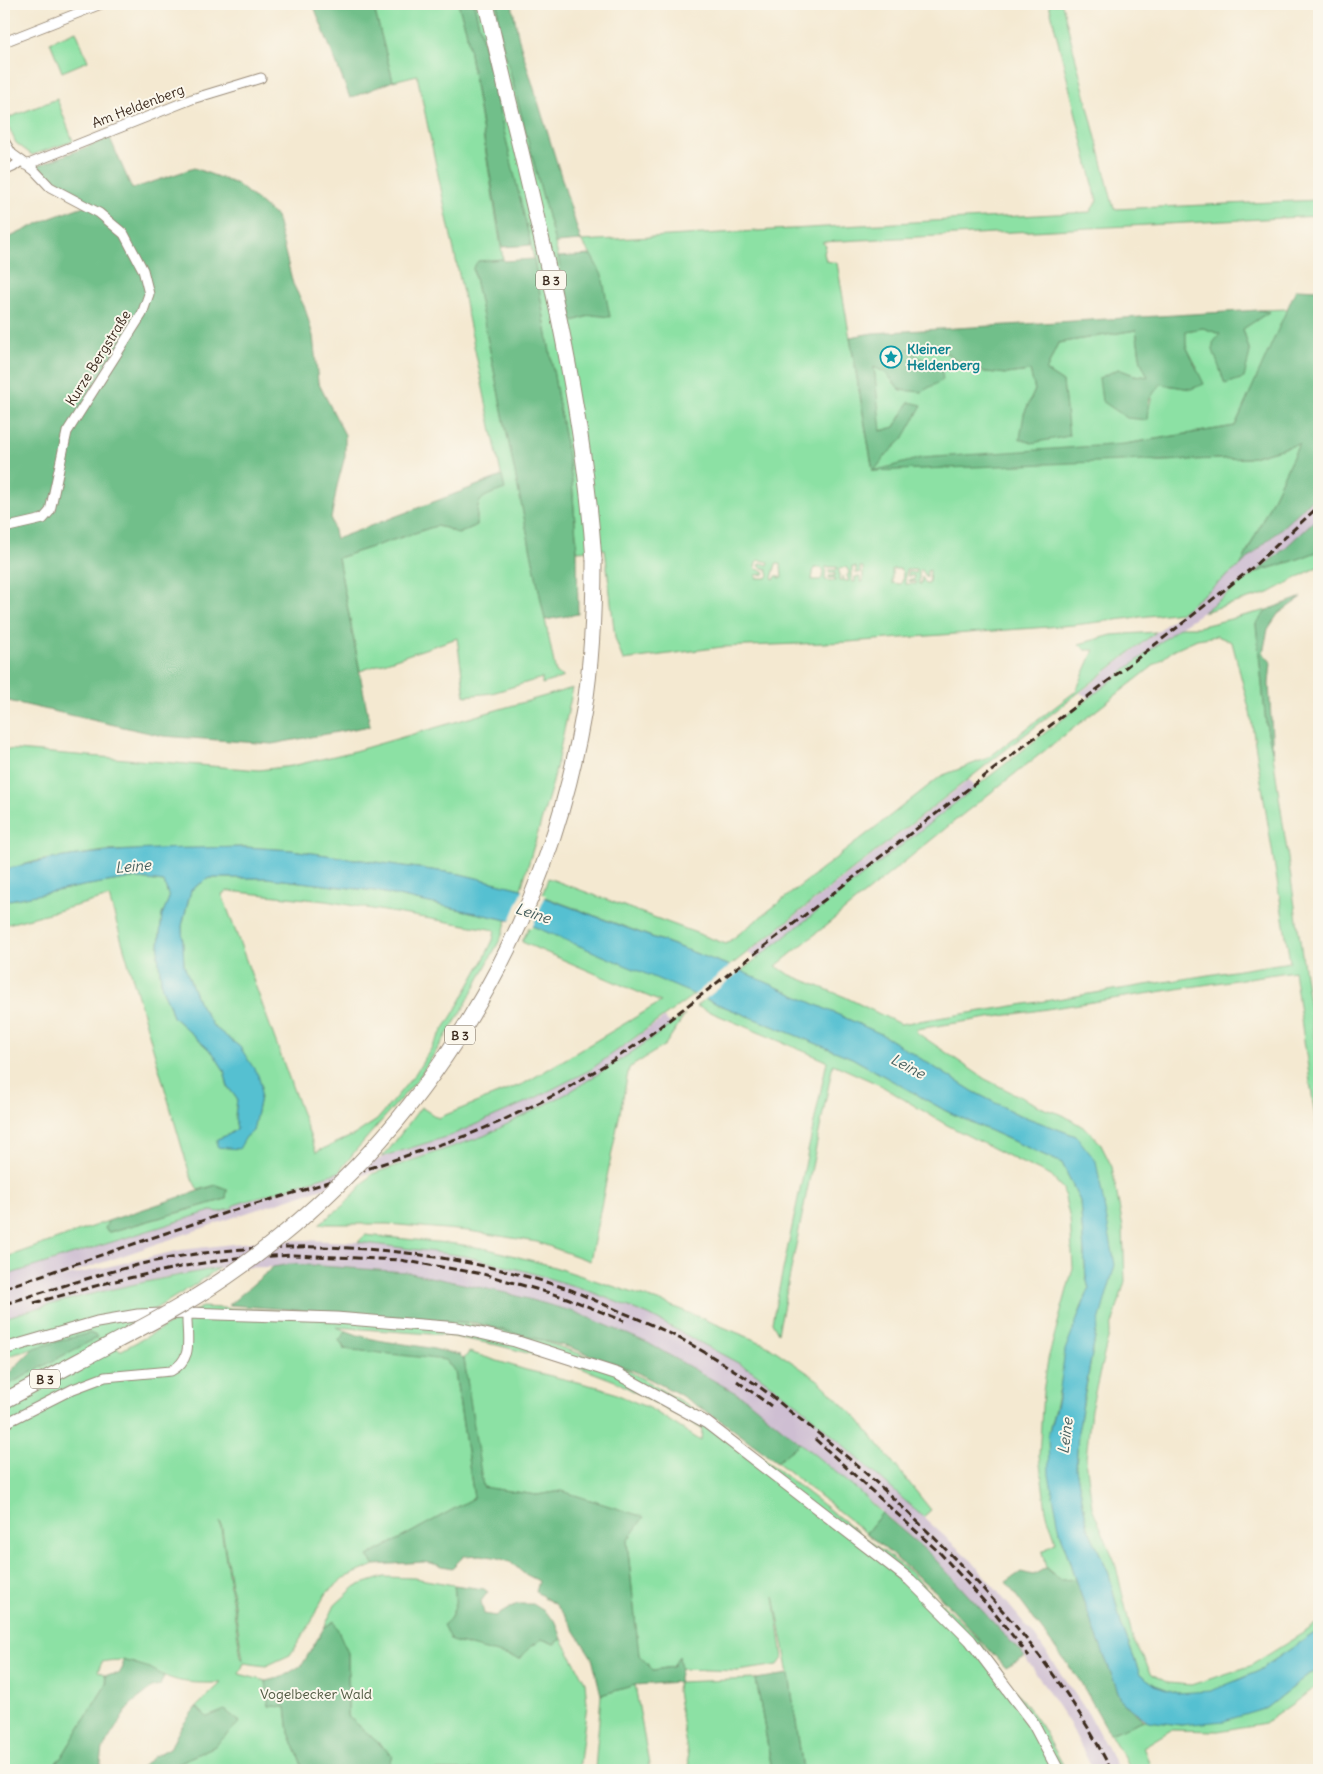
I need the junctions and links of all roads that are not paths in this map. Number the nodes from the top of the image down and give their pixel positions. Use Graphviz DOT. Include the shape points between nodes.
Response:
graph roads {
  1 [pos="101,4"];
  2 [pos="486,4"];
  3 [pos="4,42"];
  4 [pos="261,78"];
  5 [pos="4,141"];
  6 [pos="23,163"];
  7 [pos="4,171"];
  8 [pos="4,528"];
  9 [pos="187,1313"];
  10 [pos="4,1349"];
  11 [pos="4,1401"];
  12 [pos="4,1424"];
  13 [pos="1058,1770"];
  1 -- 3 [label="street"];
  2 -- 11 [label="main road, B 3, bridge" via="549,267 577,410 588,483 594,560 586,699 560,817 536,887 507,953 453,1046 411,1105 338,1185 293,1227 211,1288"];
  4 -- 6 [label="street, Am Heldenberg" via="192,99"];
  5 -- 6 [label="street, Kurze Bergstraße"];
  6 -- 7 [label="street, Am Heldenberg"];
  6 -- 8 [label="street, Kurze Bergstraße" via="50,187 99,213 124,234 143,270 149,294 142,314 68,432 50,511 43,519"];
  9 -- 10 [label="street" via="138,1315 104,1321"];
  9 -- 12 [label="street" via="188,1353 180,1366 170,1371 105,1377 73,1389"];
  9 -- 13 [label="street" via="336,1318 458,1328 515,1341 618,1374 707,1423 910,1580 970,1640 1033,1723"];
}
